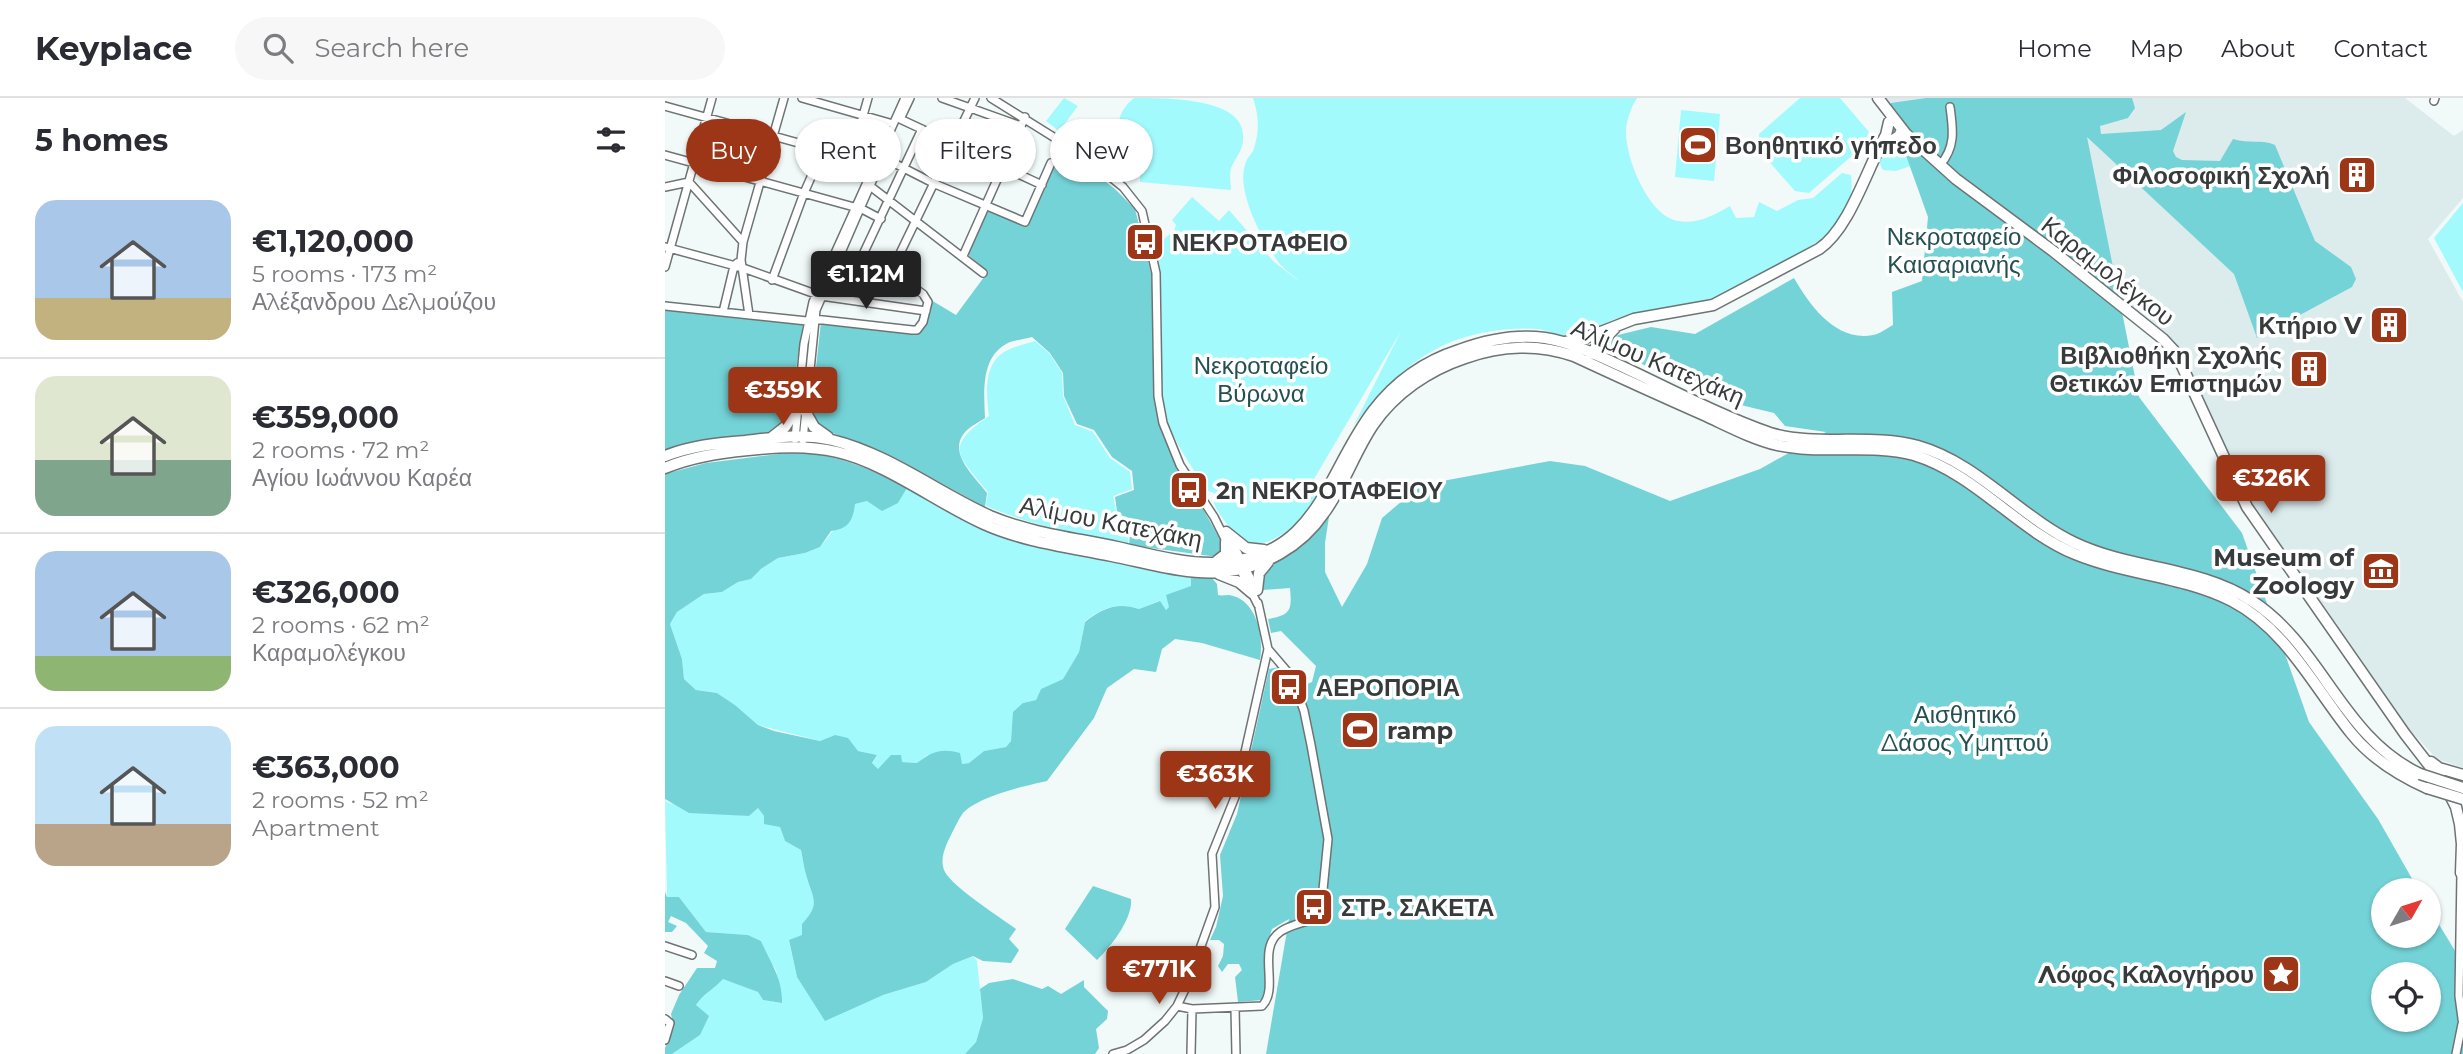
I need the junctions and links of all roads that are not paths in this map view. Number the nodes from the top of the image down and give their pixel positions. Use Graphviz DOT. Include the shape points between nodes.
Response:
graph roads {
  1 [pos="712,98"];
  2 [pos="785,98"];
  3 [pos="802,98"];
  4 [pos="869,98"];
  5 [pos="905,98"];
  6 [pos="911,98"];
  7 [pos="942,98"];
  8 [pos="975,98"];
  9 [pos="991,98"];
  10 [pos="1878,98"];
  11 [pos="665,106"];
  12 [pos="1950,107"];
  13 [pos="970,108"];
  14 [pos="863,115"];
  15 [pos="706,117"];
  16 [pos="1025,117"];
  17 [pos="900,118"];
  18 [pos="713,119"];
  19 [pos="778,119"];
  20 [pos="862,119"];
  21 [pos="876,119"];
  22 [pos="895,119"];
  23 [pos="965,119"];
  24 [pos="1001,119"];
  25 [pos="915,126"];
  26 [pos="1894,131"];
  27 [pos="915,145"];
  28 [pos="665,155"];
  29 [pos="686,161"];
  30 [pos="1050,165"];
  31 [pos="1940,165"];
  32 [pos="901,167"];
  33 [pos="905,169"];
  34 [pos="686,182"];
  35 [pos="689,182"];
  36 [pos="690,182"];
  37 [pos="761,182"];
  38 [pos="765,182"];
  39 [pos="809,182"];
  40 [pos="867,182"];
  41 [pos="872,182"];
  42 [pos="996,182"];
  43 [pos="1036,182"];
  44 [pos="935,184"];
  45 [pos="1042,185"];
  46 [pos="870,186"];
  47 [pos="665,187"];
  48 [pos="804,193"];
  49 [pos="890,200"];
  50 [pos="985,206"];
  51 [pos="857,208"];
  52 [pos="881,219"];
  53 [pos="916,221"];
  54 [pos="743,242"];
  55 [pos="667,247"];
  56 [pos="963,256"];
  57 [pos="836,262"];
  58 [pos="739,265"];
  59 [pos="858,265"];
  60 [pos="665,267"];
  61 [pos="891,272"];
  62 [pos="983,273"];
  63 [pos="772,280"];
  64 [pos="818,295"];
  65 [pos="665,306"];
  66 [pos="926,311"];
  67 [pos="723,312"];
  68 [pos="749,314"];
  69 [pos="811,320"];
  70 [pos="1621,323"];
  71 [pos="1606,337"];
  72 [pos="1561,342"];
  73 [pos="1592,354"];
  74 [pos="1574,356"];
  75 [pos="1608,360"];
  76 [pos="801,410"];
  77 [pos="771,438"];
  78 [pos="831,439"];
  79 [pos="799,442"];
  80 [pos="665,456"];
  81 [pos="665,468"];
  82 [pos="1226,537"];
  83 [pos="1274,552"];
  84 [pos="1241,564"];
  85 [pos="1214,568"];
  86 [pos="1254,591"];
  87 [pos="1268,649"];
  88 [pos="2423,755"];
  89 [pos="2461,782"];
  90 [pos="2452,797"];
  91 [pos="2463,799"];
  92 [pos="2463,844"];
  93 [pos="2462,872"];
  94 [pos="665,946"];
  95 [pos="692,955"];
  96 [pos="665,981"];
  97 [pos="679,986"];
  98 [pos="1177,1006"];
  99 [pos="1235,1008"];
  100 [pos="1192,1009"];
  101 [pos="668,1021"];
  102 [pos="2462,1024"];
  103 [pos="665,1040"];
  104 [pos="1113,1054"];
  105 [pos="1191,1054"];
  106 [pos="1236,1054"];
  107 [pos="2456,1054"];
  1 -- 15 [label="street"];
  2 -- 19 [label="street"];
  3 -- 14 [label="street"];
  4 -- 14 [label="street"];
  5 -- 22 [label="street"];
  6 -- 17 [label="street"];
  7 -- 13 [label="street"];
  8 -- 13 [label="street"];
  9 -- 16 [label="street"];
  10 -- 26 [label="main road, Καραμολέγκου"];
  11 -- 15 [label="street"];
  12 -- 31 [label="street" via="1952,145"];
  13 -- 23 [label="street"];
  13 -- 24 [label="street"];
  14 -- 20 [label="street"];
  14 -- 21 [label="street"];
  15 -- 18 [label="street"];
  16 -- 82 [label="street" via="1104,171 1142,211 1156,274 1158,396 1163,423 1181,465"];
  17 -- 25 [label="street"];
  26 -- 31 [label="main road, Καραμολέγκου"];
  26 -- 70 [label="main road" via="1878,151 1845,222 1828,243 1713,305"];
  27 -- 33 [label="street"];
  28 -- 29 [label="street"];
  30 -- 45 [label="street"];
  31 -- 88 [label="main road, Καραμολέγκου" via="2176,353 2247,507"];
  32 -- 33 [label="street"];
  33 -- 44 [label="street"];
  33 -- 49 [label="street"];
  34 -- 47 [label="street"];
  35 -- 55 [label="street"];
  36 -- 54 [label="street"];
  37 -- 54 [label="street"];
  38 -- 48 [label="street"];
  39 -- 48 [label="street"];
  40 -- 51 [label="street"];
  41 -- 46 [label="street"];
  42 -- 50 [label="street"];
  43 -- 45 [label="street"];
  44 -- 50 [label="street"];
  44 -- 53 [label="street"];
  45 -- 50 [label="street" via="1025,222"];
  46 -- 49 [label="street"];
  46 -- 51 [label="street"];
  48 -- 51 [label="street"];
  48 -- 63 [label="street"];
  49 -- 52 [label="street"];
  49 -- 53 [label="street"];
  50 -- 56 [label="street"];
  51 -- 52 [label="street"];
  51 -- 57 [label="street"];
  51 -- 64 [label="street"];
  52 -- 59 [label="street"];
  53 -- 56 [label="street"];
  53 -- 61 [label="street"];
  54 -- 58 [label="street"];
  55 -- 58 [label="street"];
  55 -- 60 [label="street"];
  56 -- 62 [label="street"];
  57 -- 59 [label="street"];
  57 -- 64 [label="street"];
  58 -- 63 [label="street"];
  58 -- 67 [label="street"];
  58 -- 68 [label="street"];
  59 -- 61 [label="street"];
  61 -- 66 [label="street" via="923,294 928,302"];
  63 -- 64 [label="street"];
  64 -- 66 [label="street"];
  64 -- 69 [label="street"];
  65 -- 67 [label="street"];
  66 -- 69 [label="street" via="917,330"];
  67 -- 68 [label="street"];
  68 -- 69 [label="street"];
  69 -- 76 [label="street"];
  70 -- 71 [label="main road"];
  70 -- 72 [label="main road" via="1583,339"];
  71 -- 73 [label="main road"];
  71 -- 75 [label="main road"];
  72 -- 73 [label="main road, Αλίμου Κατεχάκη"];
  72 -- 83 [label="main road, Αλίμου Κατεχάκη" via="1525,337 1483,342 1415,371 1366,420 1323,500"];
  73 -- 74 [label="main road"];
  73 -- 75 [label="main road, Αλίμου Κατεχάκη"];
  74 -- 83 [label="main road, Αλίμου Κατεχάκη" via="1536,347 1500,349 1456,361 1421,379 1374,424 1318,521 1303,538"];
  74 -- 91 [label="main road, Αλίμου Κατεχάκη, bridge" via="1774,444 1903,453 1928,460 2076,554 2225,598 2272,629 2366,748 2398,774"];
  75 -- 89 [label="main road, Αλίμου Κατεχάκη, bridge" via="1770,433 1799,439 1904,443 1932,451 2079,545 2198,576 2241,594 2286,630 2365,734 2395,760 2420,774"];
  76 -- 77 [label="main road"];
  76 -- 78 [label="main road"];
  76 -- 79 [label="street"];
  77 -- 79 [label="main road"];
  77 -- 80 [label="main road" via="698,446"];
  78 -- 79 [label="main road, Αλίμου Κατεχάκη"];
  78 -- 85 [label="main road, Αλίμου Κατεχάκη" via="884,460 1010,524"];
  79 -- 81 [label="main road" via="694,458"];
  79 -- 85 [label="main road, Αλίμου Κατεχάκη" via="855,458 1008,534 1160,566"];
  82 -- 83 [label="main road" via="1246,548"];
  82 -- 84 [label="street"];
  82 -- 85 [label="main road" via="1226,554"];
  83 -- 84 [label="main road, Αλίμου Κατεχάκη"];
  83 -- 86 [label="main road"];
  84 -- 85 [label="main road, Αλίμου Κατεχάκη"];
  84 -- 86 [label="street"];
  85 -- 86 [label="main road"];
  86 -- 87 [label="street"];
  87 -- 98 [label="street" via="1235,797 1212,854 1215,907"];
  87 -- 99 [label="street" via="1292,677 1311,745 1328,839 1322,913 1276,934 1270,945 1268,999 1262,1006"];
  88 -- 89 [label="main road"];
  88 -- 90 [label="main road, Καραμολέγκου"];
  89 -- 90 [label="main road"];
  90 -- 92 [label="main road, Καραμολέγκου"];
  92 -- 93 [label="main road, Καραμολέγκου"];
  93 -- 102 [label="street, Καραμολέγκου"];
  94 -- 95 [label="street"];
  96 -- 97 [label="street"];
  98 -- 100 [label="street"];
  98 -- 104 [label="street" via="1144,1040"];
  99 -- 100 [label="street"];
  99 -- 106 [label="street"];
  100 -- 105 [label="street"];
  101 -- 103 [label="street"];
  102 -- 107 [label="street, Καραμολέγκου"];
}
